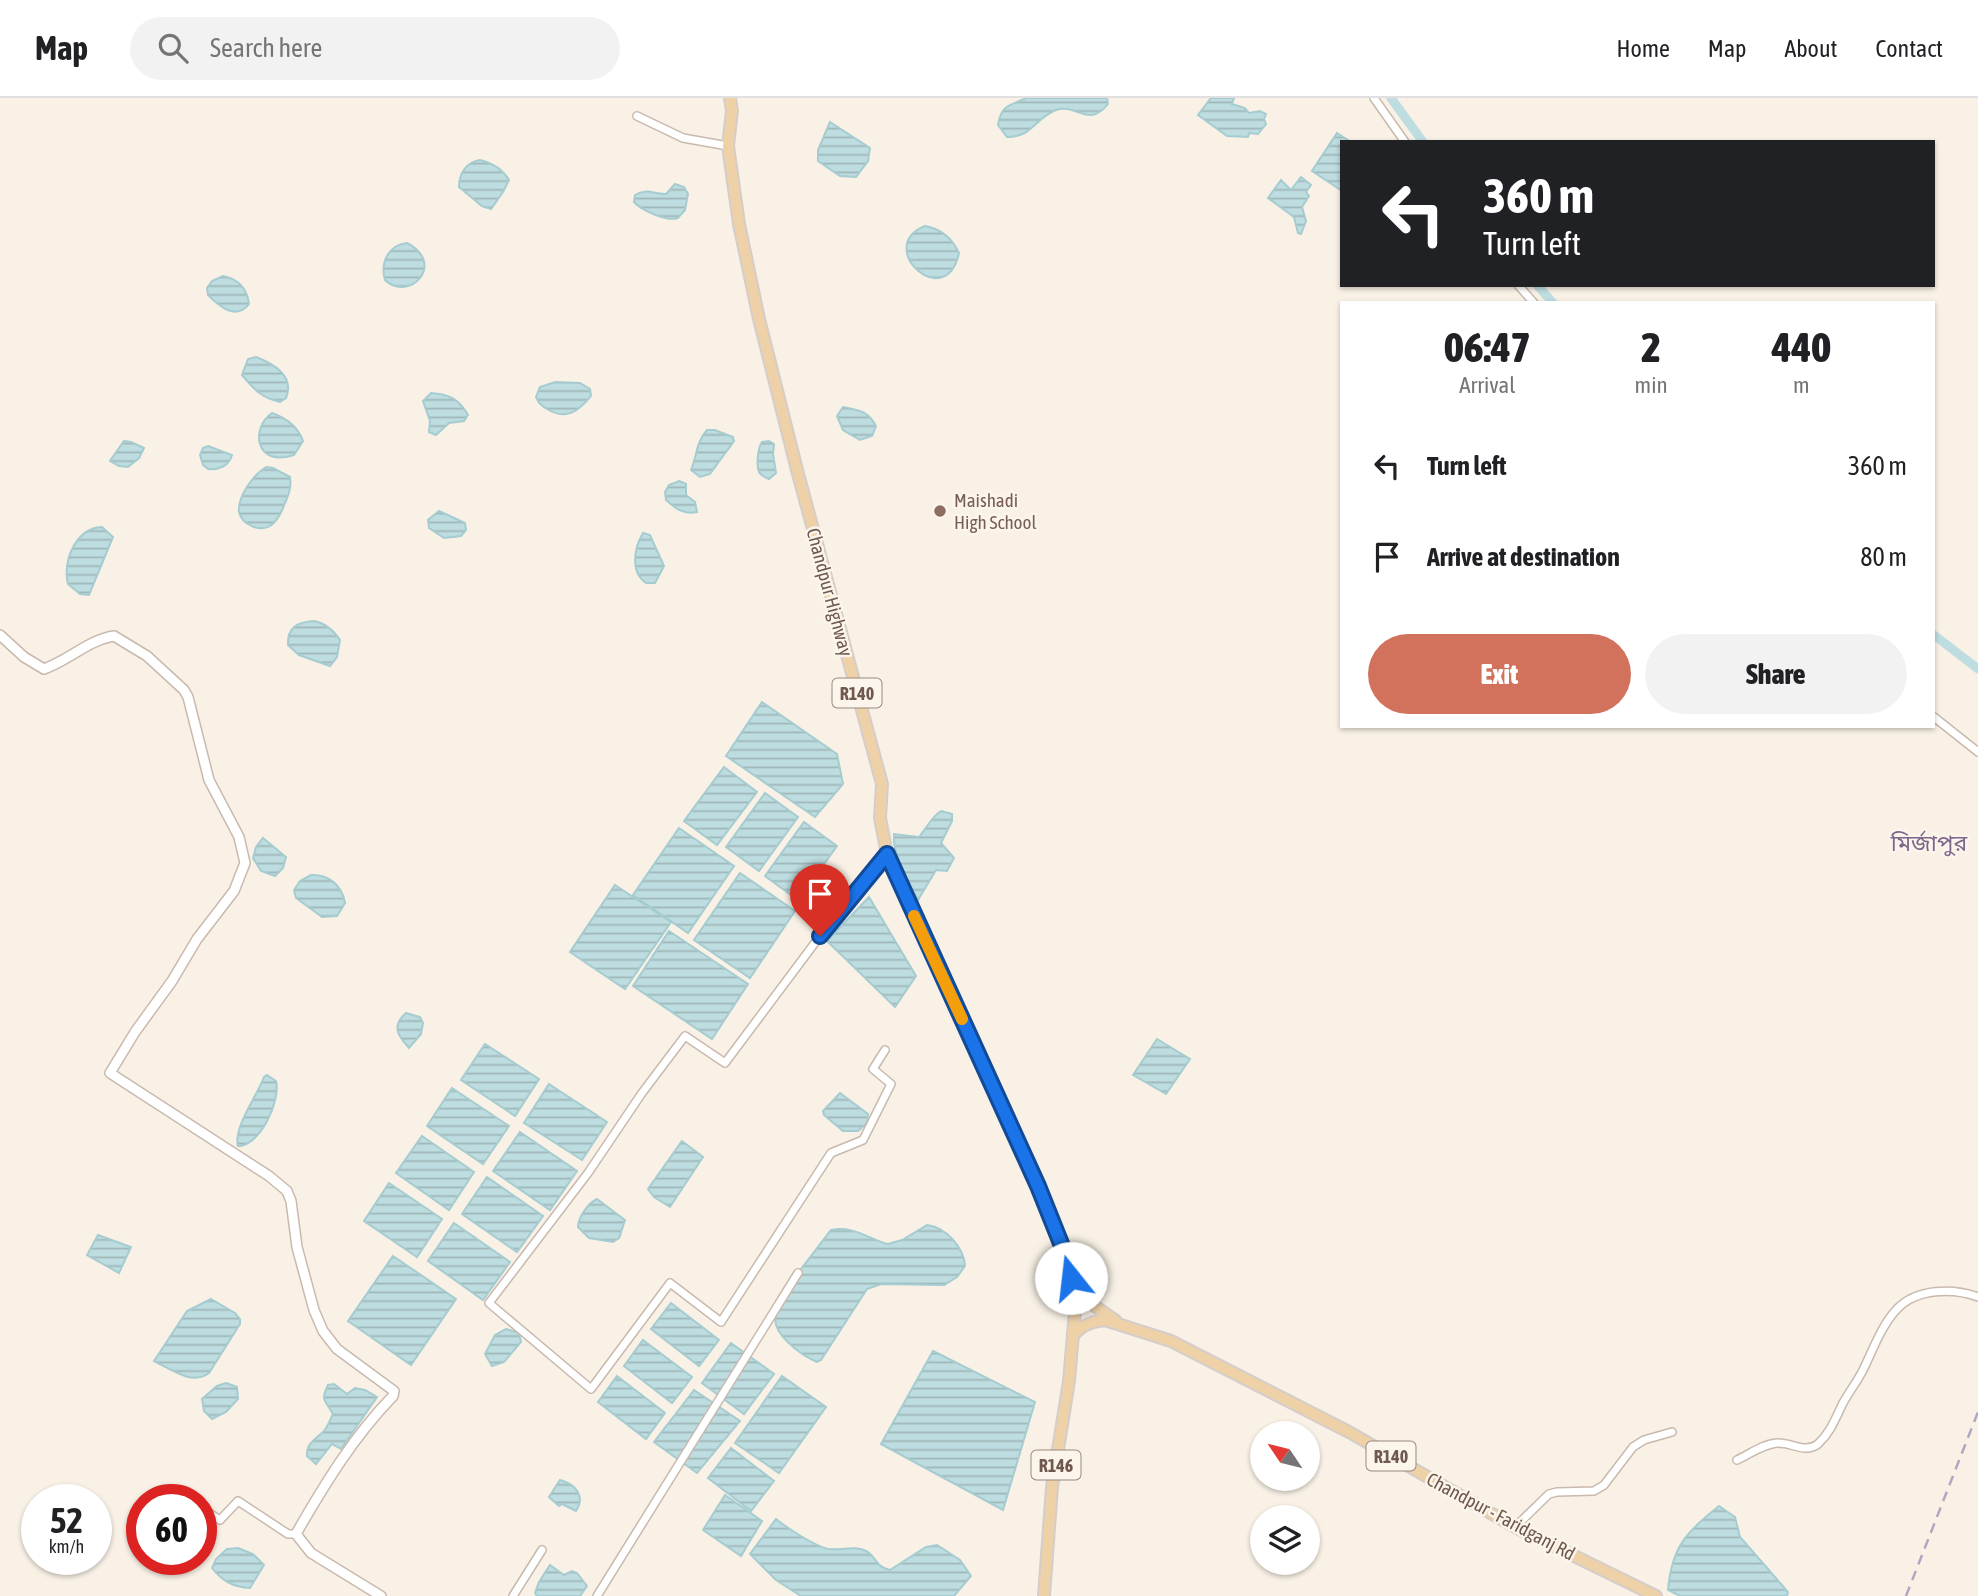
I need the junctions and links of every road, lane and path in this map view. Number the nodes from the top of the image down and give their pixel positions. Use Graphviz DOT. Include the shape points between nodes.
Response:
graph roads {
  1 [pos="730,98"];
  2 [pos="1374,98"];
  3 [pos="637,116"];
  4 [pos="1404,140"];
  5 [pos="728,146"];
  6 [pos="1520,287"];
  7 [pos="1532,301"];
  8 [pos="0,635"];
  9 [pos="1935,718"];
  10 [pos="1978,752"];
  11 [pos="887,854"];
  12 [pos="885,1050"];
  13 [pos="1068,1261"];
  14 [pos="798,1273"];
  15 [pos="1978,1297"];
  16 [pos="1121,1325"];
  17 [pos="1073,1335"];
  18 [pos="1672,1432"];
  19 [pos="1737,1460"];
  20 [pos="217,1518"];
  21 [pos="1516,1527"];
  22 [pos="296,1534"];
  23 [pos="542,1550"];
  24 [pos="381,1596"];
  25 [pos="513,1596"];
  26 [pos="597,1596"];
  27 [pos="1044,1596"];
  28 [pos="1656,1596"];
  1 -- 5 [label="main road, Chandpur Highway / R140"];
  2 -- 4 [label="street"];
  3 -- 5 [label="street" via="683,138"];
  5 -- 11 [label="main road, Chandpur Highway / R140" via="759,319 882,784 880,818"];
  6 -- 7 [label="street"];
  8 -- 22 [label="street" via="44,669 114,636 148,656 188,697 209,780 243,846 245,863 234,891 197,939 110,1073 287,1191 297,1247 323,1331 337,1349 394,1391 323,1488"];
  9 -- 10 [label="street"];
  11 -- 12 [label="street" via="725,1063 685,1035 489,1303 591,1389 670,1283 721,1322 831,1153 863,1140 891,1084 873,1069"];
  11 -- 13 [label="main road, Chandpur Highway / R140"];
  13 -- 16 [label="main road, R140" via="1096,1307"];
  13 -- 17 [label="main road, R140" via="1074,1294"];
  14 -- 26 [label="street"];
  15 -- 19 [label="street" via="1945,1290 1899,1308 1824,1438 1805,1449 1768,1445"];
  16 -- 17 [label="main road, R140" via="1093,1322"];
  16 -- 21 [label="main road, Chandpur - Faridganj Rd / R140" via="1206,1358"];
  17 -- 27 [label="main road, R146" via="1052,1487"];
  18 -- 21 [label="street" via="1633,1447 1604,1485 1594,1491 1549,1494"];
  20 -- 22 [label="street" via="237,1501 288,1534"];
  21 -- 28 [label="main road, Chandpur - Faridganj Rd / R140"];
  22 -- 24 [label="street" via="311,1553"];
  23 -- 25 [label="street"];
}
